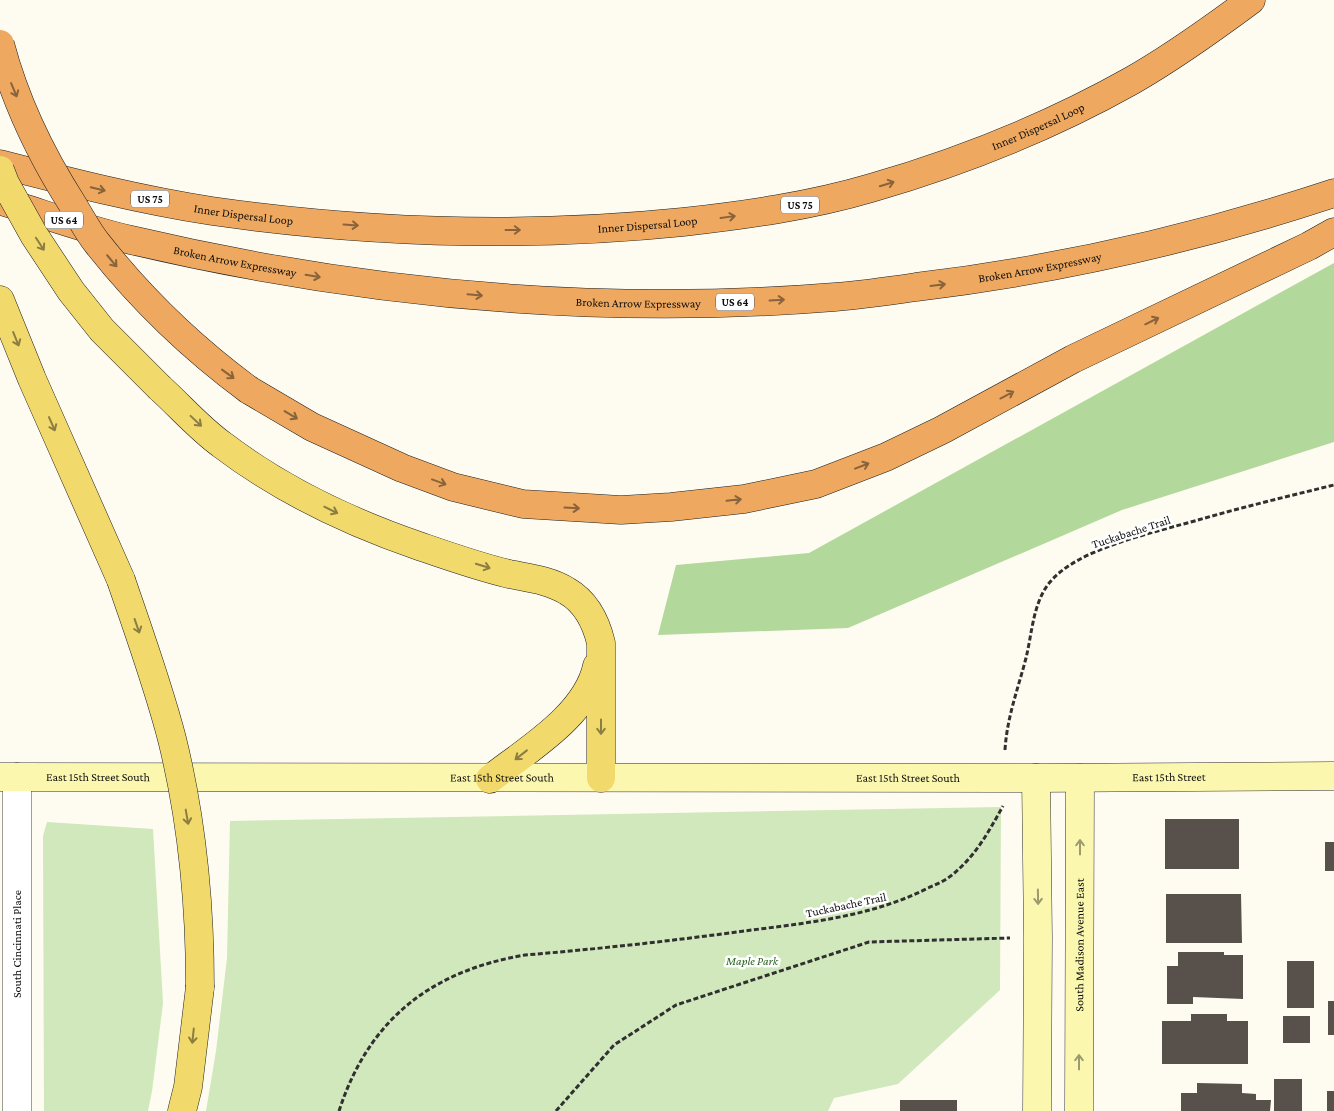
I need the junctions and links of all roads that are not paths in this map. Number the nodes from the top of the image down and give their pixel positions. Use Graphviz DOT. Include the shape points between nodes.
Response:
graph roads {
  1 [pos="1251,0"];
  2 [pos="0,44"];
  3 [pos="0,164"];
  4 [pos="0,170"];
  5 [pos="1334,193"];
  6 [pos="0,201"];
  7 [pos="1334,232"];
  8 [pos="0,300"];
  9 [pos="602,643"];
  10 [pos="1334,776"];
  11 [pos="8,777"];
  12 [pos="602,778"];
  13 [pos="1004,778"];
  14 [pos="1036,778"];
  15 [pos="1080,778"];
  16 [pos="490,779"];
  17 [pos="17,1111"];
  18 [pos="182,1111"];
  19 [pos="1037,1111"];
  20 [pos="1079,1111"];
  3 -- 1 [label="highway, Inner Dispersal Loop / US 75, one-way" via="108,191 209,210 302,222 396,229 562,230 716,218 820,201 868,189 991,147 1132,80"];
  2 -- 7 [label="highway, one-way, bridge" via="9,77 32,131 96,242 136,291 218,367 249,390 312,427 402,468 453,487 523,504 621,510 671,507 744,499 816,484 886,457 942,430 1073,360"];
  4 -- 9 [label="main road, one-way, bridge" via="34,235 102,330 220,444 266,475 331,510 418,546 508,574 543,580 569,592 585,606"];
  6 -- 5 [label="highway, Broken Arrow Expressway / US 64, one-way" via="128,239 234,262 360,283 587,303 700,304 836,297 974,280 1155,245"];
  8 -- 18 [label="main road, one-way, bridge" via="121,580 153,670 172,739 191,837 200,946 200,988"];
  9 -- 12 [label="main road, one-way"];
  9 -- 16 [label="main road, one-way" via="595,674 581,703"];
  10 -- 15 [label="main road, East 15th Street"];
  11 -- 16 [label="main road, East 15th Street South"];
  11 -- 17 [label="street, South Cincinnati Place"];
  12 -- 13 [label="main road, East 15th Street South"];
  12 -- 16 [label="main road, East 15th Street South"];
  13 -- 14 [label="main road, East 15th Street"];
  14 -- 15 [label="main road, East 15th Street"];
  14 -- 19 [label="main road, one-way"];
  20 -- 15 [label="main road, South Madison Avenue East, one-way"];
}
